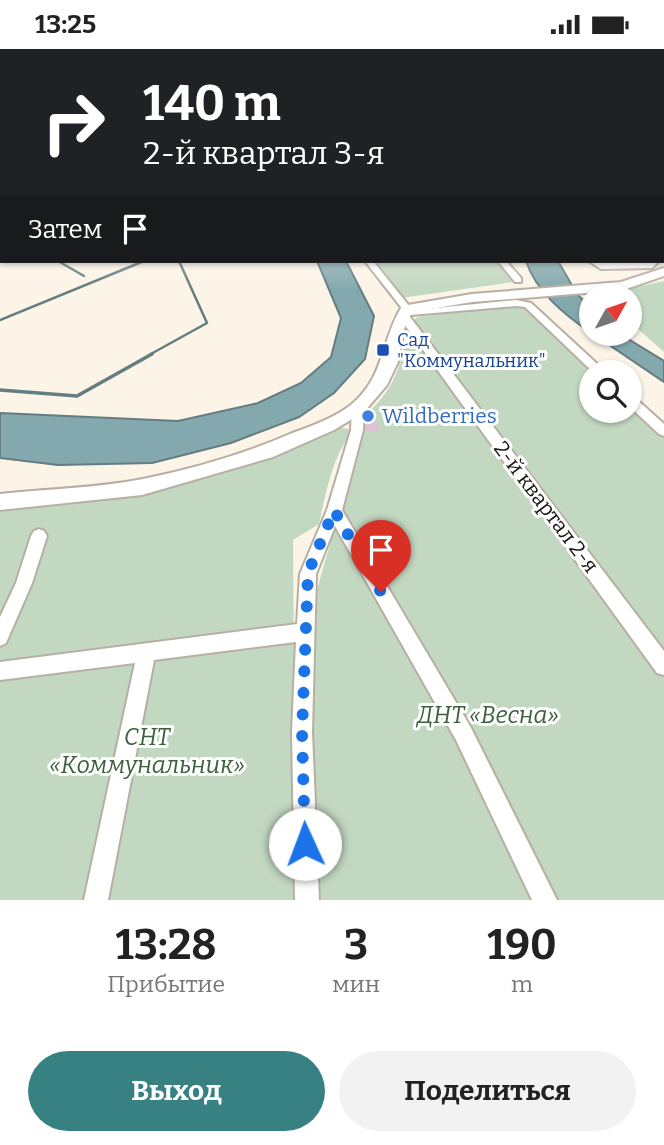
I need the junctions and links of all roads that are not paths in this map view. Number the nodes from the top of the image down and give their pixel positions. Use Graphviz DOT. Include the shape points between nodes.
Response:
graph roads {
  1 [pos="370,263"];
  2 [pos="504,263"];
  3 [pos="597,263"];
  4 [pos="654,263"];
  5 [pos="664,272"];
  6 [pos="518,280"];
  7 [pos="522,300"];
  8 [pos="405,312"];
  9 [pos="587,360"];
  10 [pos="358,408"];
  11 [pos="642,411"];
  12 [pos="664,431"];
  13 [pos="0,502"];
  14 [pos="334,510"];
  15 [pos="39,537"];
  16 [pos="305,632"];
  17 [pos="0,637"];
  18 [pos="146,655"];
  19 [pos="664,666"];
  20 [pos="0,671"];
  21 [pos="96,900"];
  22 [pos="307,900"];
  23 [pos="545,900"];
  1 -- 8 [label="street, 2-й квартал 2-я"];
  2 -- 6 [label="street"];
  3 -- 4 [label="street"];
  5 -- 7 [label="street" via="623,286"];
  7 -- 8 [label="street" via="472,298"];
  7 -- 9 [label="street"];
  8 -- 10 [label="street" via="381,381"];
  8 -- 19 [label="street, 2-й квартал 2-я"];
  10 -- 13 [label="street" via="266,452 142,487"];
  10 -- 14 [label="street" via="357,430"];
  11 -- 12 [label="street"];
  14 -- 16 [label="street" via="308,573"];
  14 -- 23 [label="street" via="463,733"];
  15 -- 17 [label="street"];
  16 -- 18 [label="street"];
  16 -- 22 [label="street" via="302,732"];
  18 -- 20 [label="street"];
  18 -- 21 [label="street"];
}
